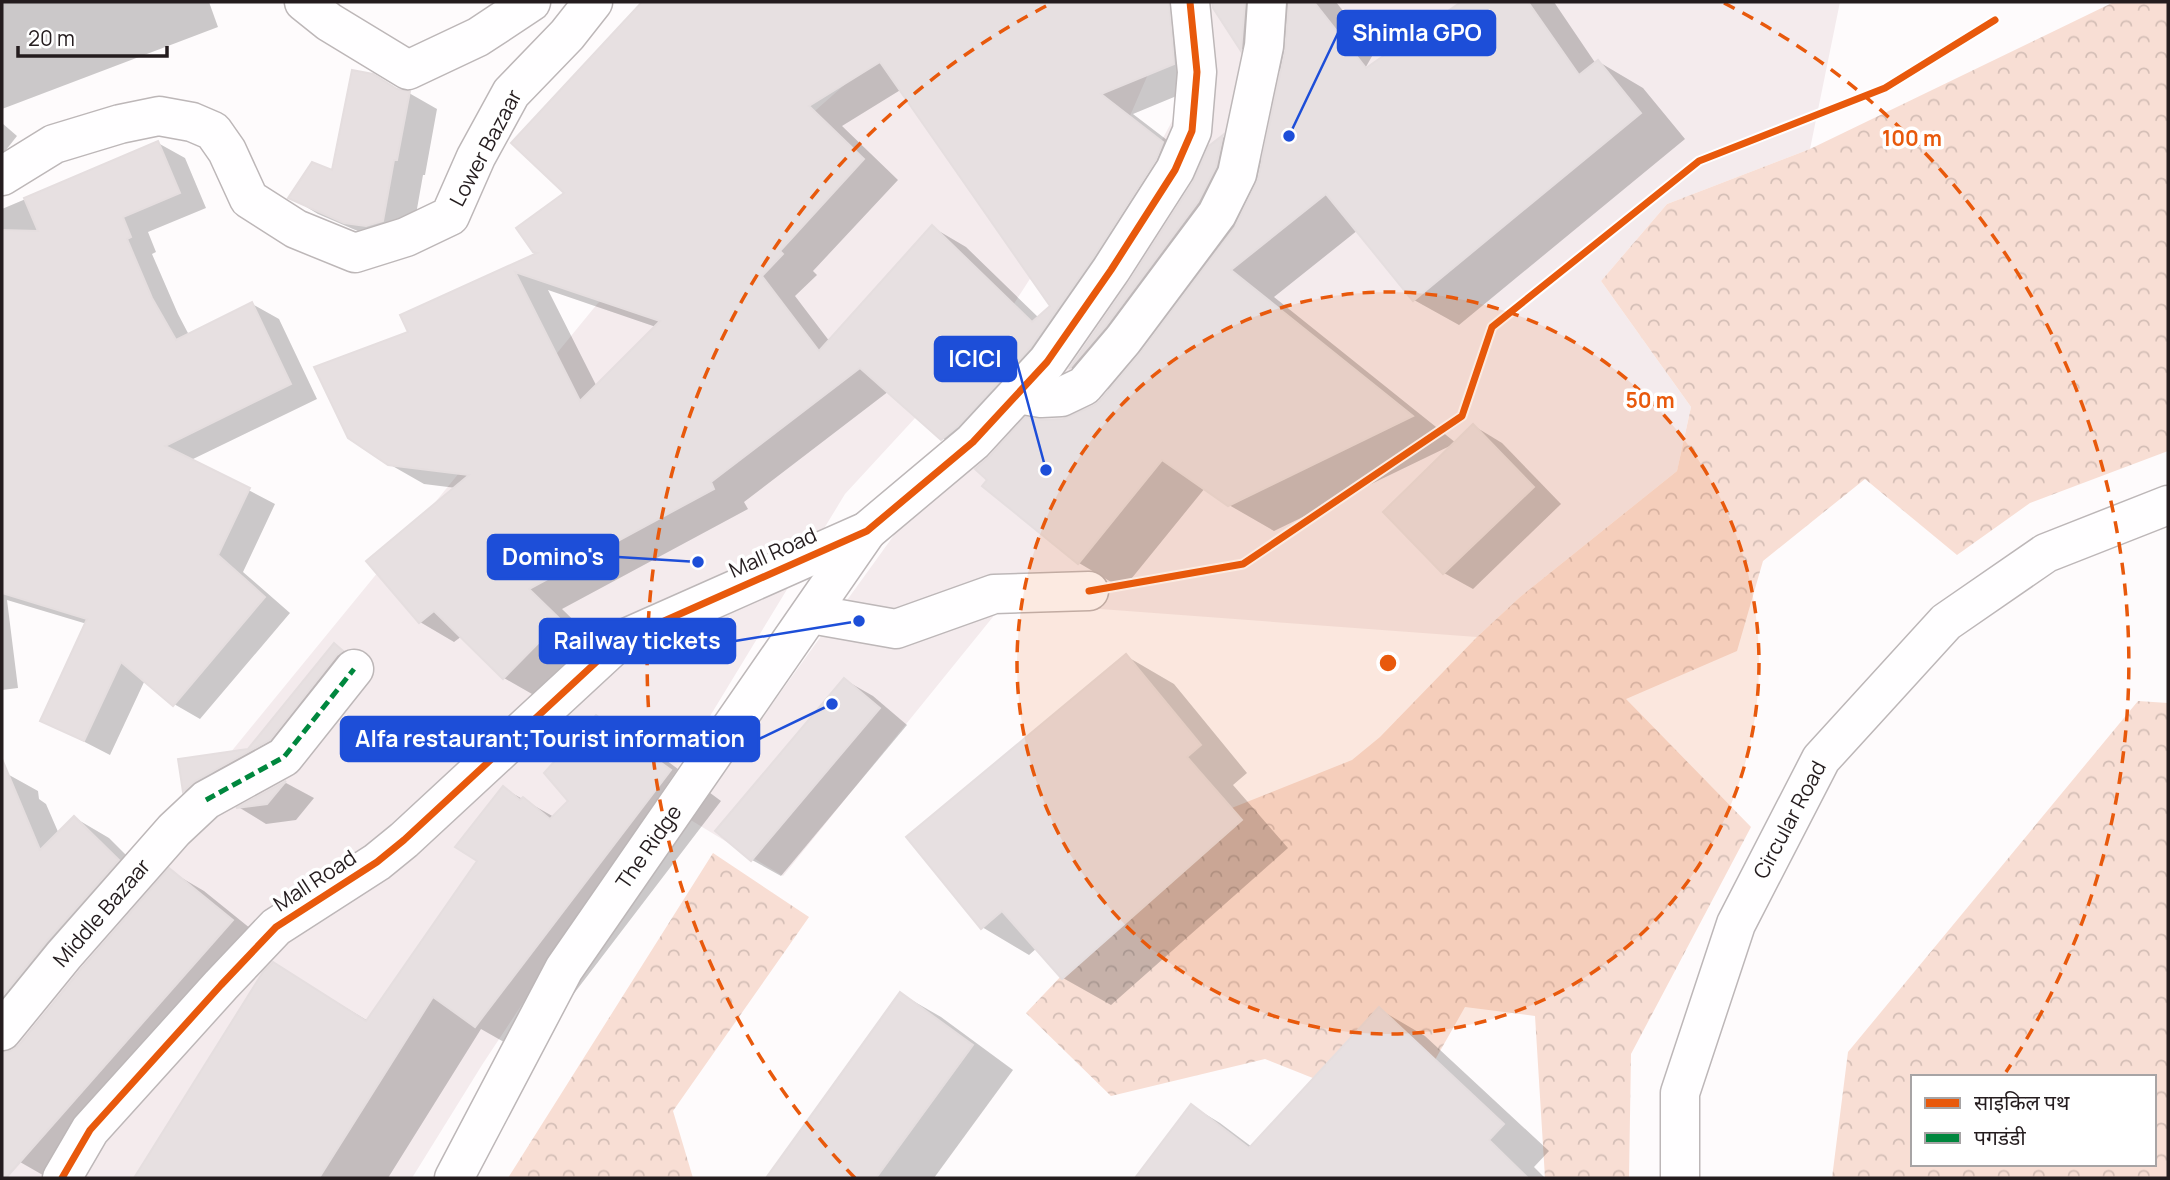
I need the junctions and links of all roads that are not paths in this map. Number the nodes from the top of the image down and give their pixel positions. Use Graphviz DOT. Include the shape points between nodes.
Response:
graph roads {
  1 [pos="304,2"];
  2 [pos="531,2"];
  3 [pos="593,2"];
  4 [pos="1189,2"];
  5 [pos="1267,2"];
  6 [pos="2,176"];
  7 [pos="1018,394"];
  8 [pos="2168,505"];
  9 [pos="867,531"];
  10 [pos="1089,591"];
  11 [pos="811,614"];
  12 [pos="354,669"];
  13 [pos="2,1031"];
  14 [pos="62,1178"];
  15 [pos="454,1178"];
  16 [pos="1680,1178"];
  1 -- 2 [label="street" via="408,70 478,37"];
  3 -- 6 [label="street, Lower Bazaar" via="511,93 450,216 406,237 355,253 296,229 248,200 214,131 192,122 159,116 120,124 54,144"];
  4 -- 7 [label="street, Mall Road" via="1197,72 1192,131 1175,170 1047,362"];
  5 -- 7 [label="street" via="1264,46 1237,174 1217,214 1084,386 1060,397"];
  7 -- 9 [label="street, Mall Road" via="972,442"];
  8 -- 16 [label="street, Circular Road" via="2046,553 1946,622 1821,758 1736,924 1680,1093"];
  9 -- 11 [label="street, The Ridge"];
  9 -- 14 [label="street, Mall Road" via="619,641 404,840 276,927 90,1129"];
  10 -- 11 [label="street" via="994,594 896,629"];
  11 -- 15 [label="street, The Ridge" via="564,969"];
  12 -- 13 [label="street, Middle Bazaar" via="284,757 206,800 174,830"];
}
